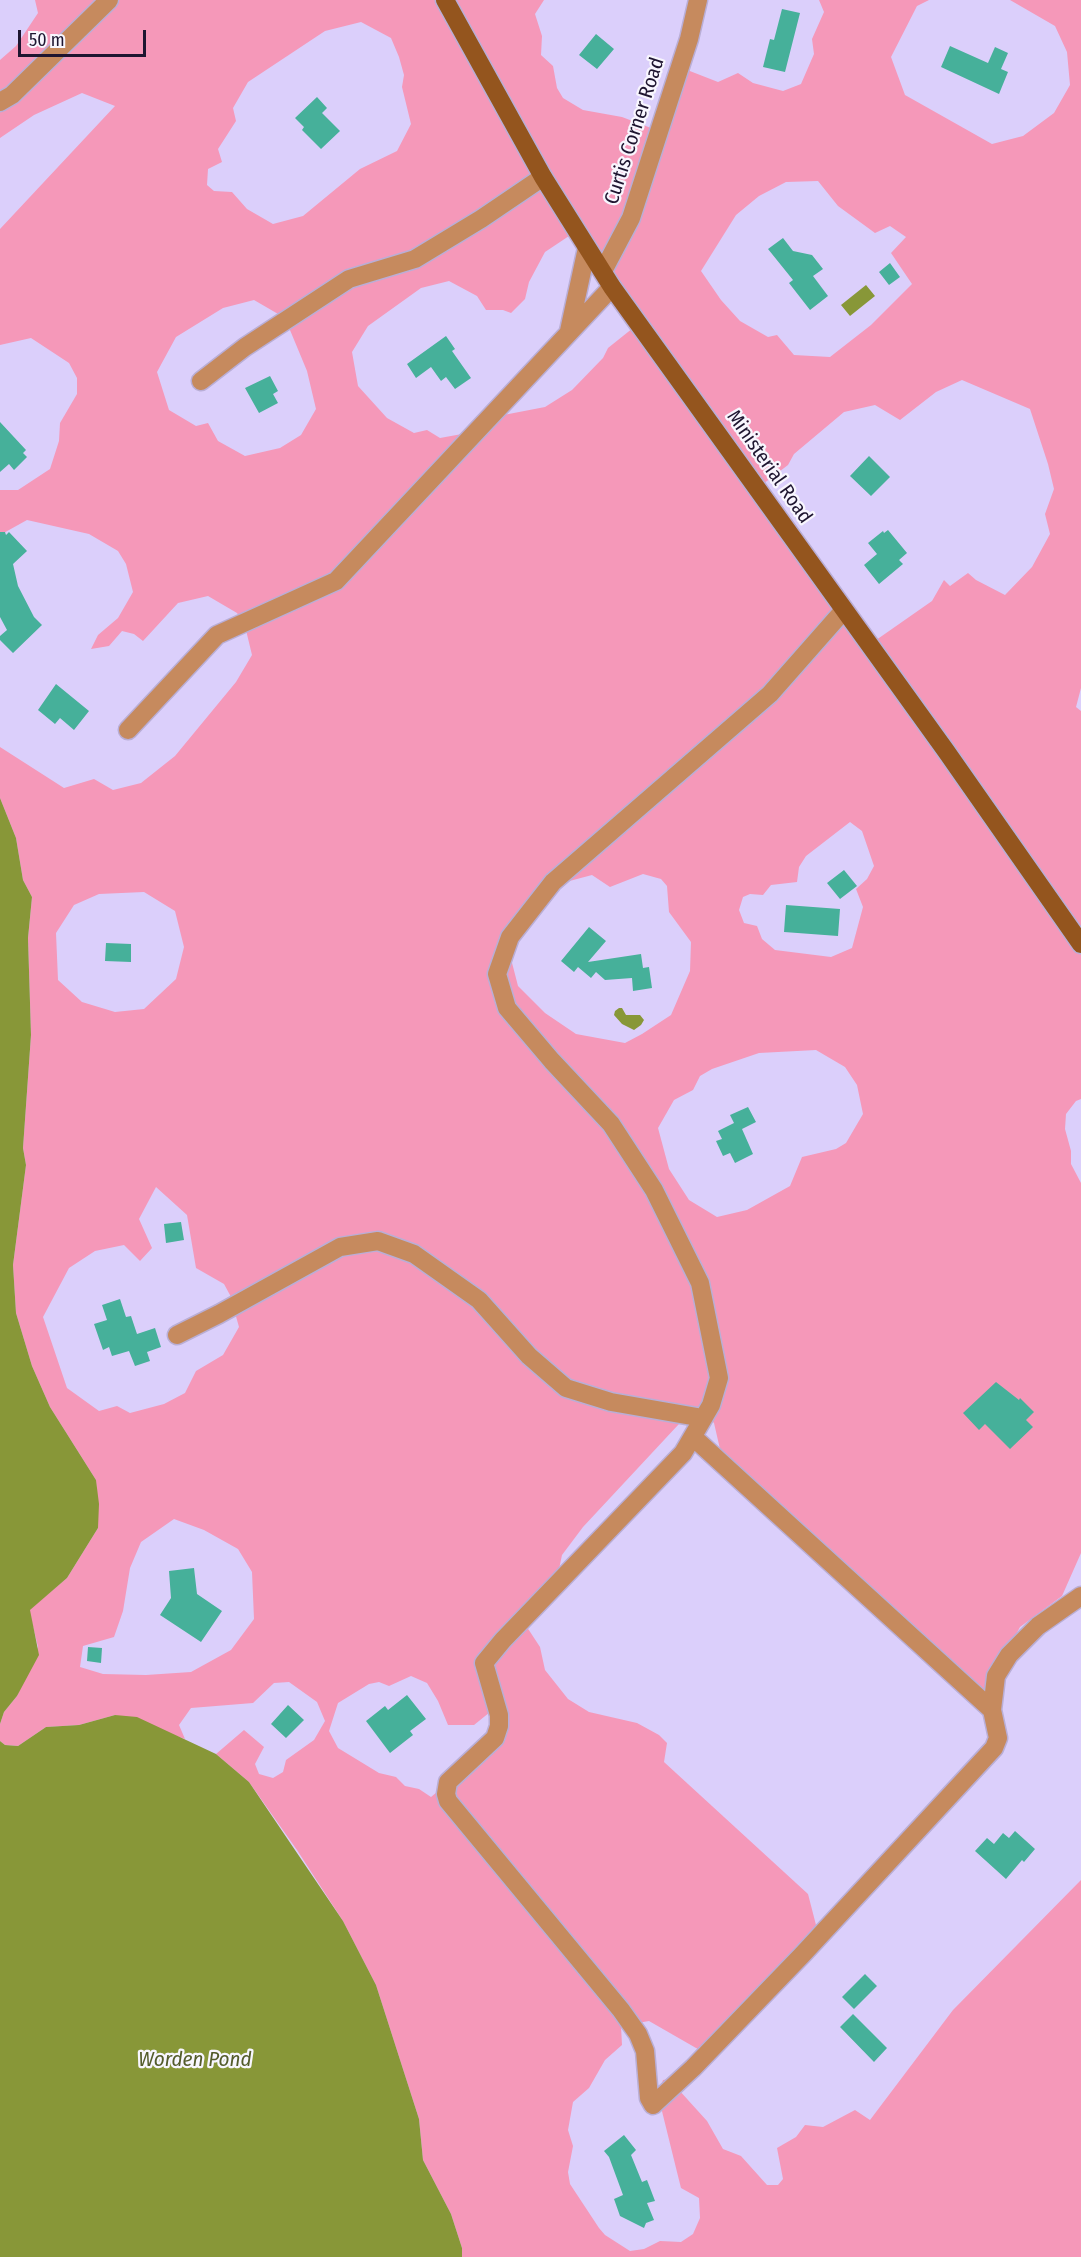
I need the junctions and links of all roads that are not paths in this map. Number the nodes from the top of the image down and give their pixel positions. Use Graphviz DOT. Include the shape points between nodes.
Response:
graph roads {
  1 [pos="109,0"];
  2 [pos="445,0"];
  3 [pos="698,0"];
  4 [pos="0,102"];
  5 [pos="543,177"];
  6 [pos="587,248"];
  7 [pos="607,279"];
  8 [pos="569,333"];
  9 [pos="201,381"];
  10 [pos="844,610"];
  11 [pos="128,730"];
  12 [pos="1081,944"];
  13 [pos="177,1335"];
  14 [pos="703,1418"];
  15 [pos="693,1437"];
  16 [pos="1081,1596"];
  17 [pos="992,1710"];
  1 -- 4 [label="street" via="12,95"];
  2 -- 5 [label="main road, Ministerial Road"];
  3 -- 7 [label="street, Curtis Corner Road" via="631,218"];
  5 -- 6 [label="main road, Ministerial Road"];
  5 -- 9 [label="street" via="415,259 349,279"];
  6 -- 7 [label="main road, Ministerial Road"];
  6 -- 8 [label="street"];
  7 -- 8 [label="street, Curtis Corner Road"];
  7 -- 10 [label="main road, Ministerial Road"];
  8 -- 11 [label="street, Curtis Corner Road" via="336,581 217,635"];
  10 -- 12 [label="main road, Ministerial Road"];
  10 -- 14 [label="street" via="770,694 553,882 510,937 497,974 507,1008 611,1124 654,1190 700,1283 719,1378"];
  13 -- 14 [label="street" via="340,1247 378,1241 414,1254 479,1300 529,1356 566,1388 611,1402"];
  14 -- 15 [label="street"];
  15 -- 17 [label="street"];
  15 -- 17 [label="street" via="683,1453 484,1663 499,1726 495,1738 446,1787 448,1801 638,2034 645,2051 653,2105 802,1955 994,1748 998,1738"];
  16 -- 17 [label="street" via="1038,1626 1009,1655 996,1676"];
}
